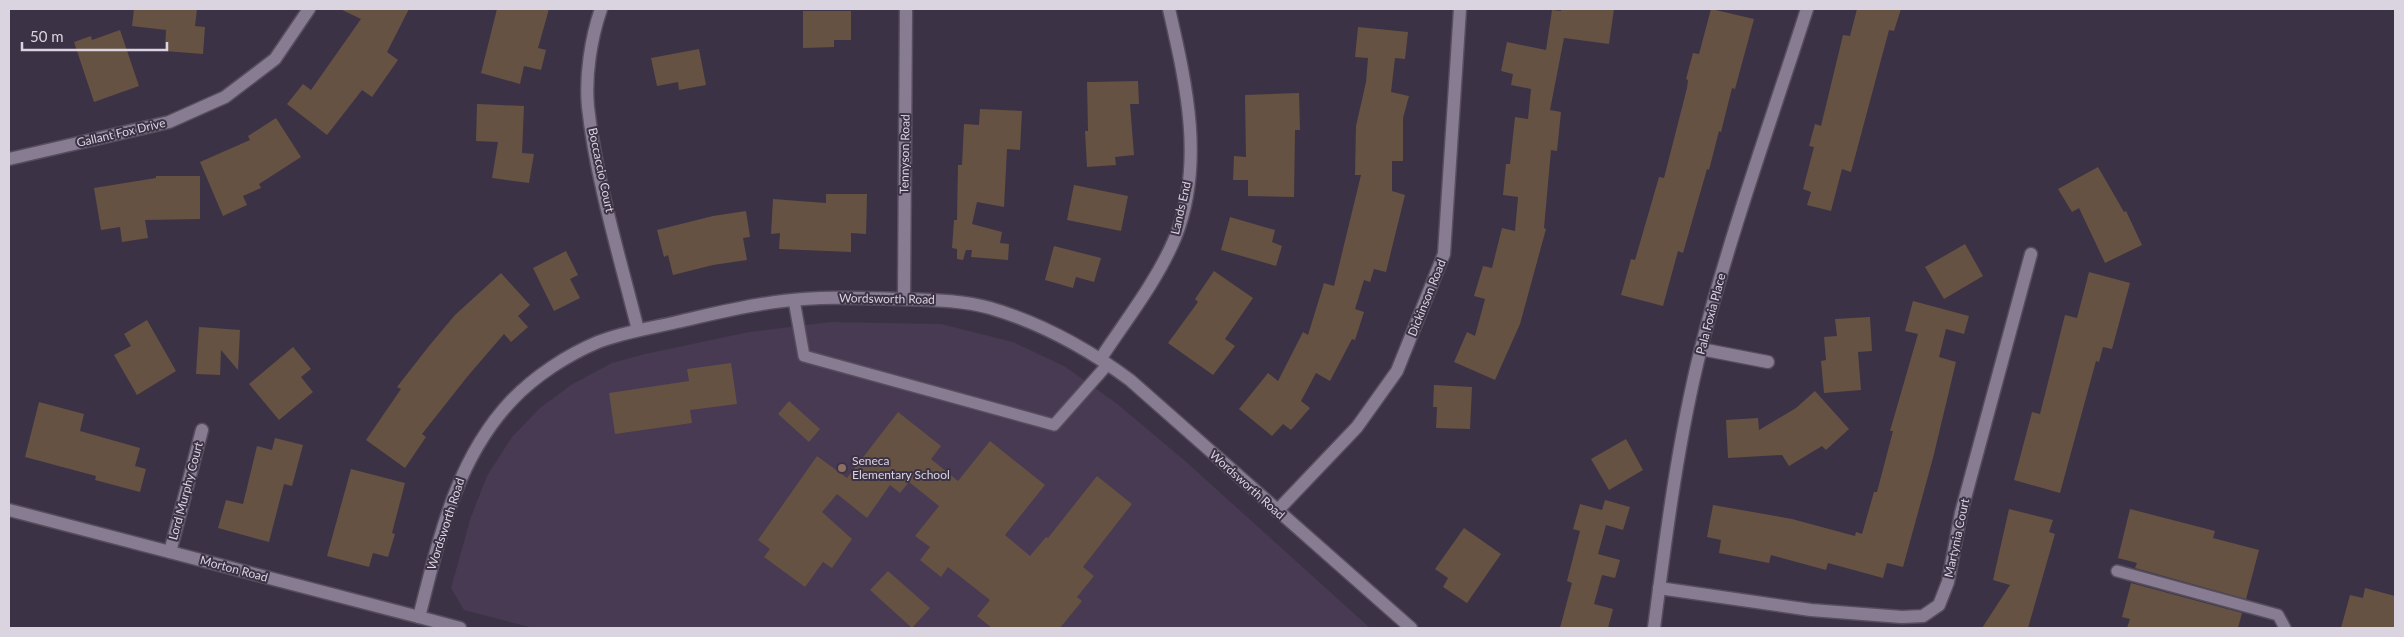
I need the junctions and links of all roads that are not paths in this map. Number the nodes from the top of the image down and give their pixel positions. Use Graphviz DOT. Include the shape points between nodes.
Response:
graph roads {
  1 [pos="309,9"];
  2 [pos="601,9"];
  3 [pos="906,9"];
  4 [pos="1169,9"];
  5 [pos="1460,9"];
  6 [pos="1807,9"];
  7 [pos="9,159"];
  8 [pos="2031,254"];
  9 [pos="904,299"];
  10 [pos="794,300"];
  11 [pos="638,330"];
  12 [pos="1701,349"];
  13 [pos="1104,361"];
  14 [pos="1768,362"];
  15 [pos="202,430"];
  16 [pos="9,510"];
  17 [pos="1277,512"];
  18 [pos="170,552"];
  19 [pos="2117,571"];
  20 [pos="1659,588"];
  21 [pos="419,617"];
  22 [pos="460,628"];
  23 [pos="1411,628"];
  24 [pos="1654,628"];
  25 [pos="2285,628"];
  1 -- 7 [label="street, Gallant Fox Drive" via="275,58 225,97 169,122"];
  2 -- 11 [label="street, Boccaccio Court" via="589,61 588,105 598,163"];
  3 -- 9 [label="street, Tennyson Road"];
  4 -- 13 [label="street, Lands End" via="1184,73 1191,134 1188,187 1175,237"];
  5 -- 17 [label="street, Dickinson Road" via="1444,254 1397,371 1357,427"];
  6 -- 12 [label="street, Pala Foxia Place" via="1727,257"];
  8 -- 20 [label="street, Martynia Court" via="1962,513 1948,582 1939,605 1923,616 1902,617 1811,610"];
  9 -- 10 [label="street, Wordsworth Road"];
  9 -- 13 [label="street, Wordsworth Road" via="941,299 989,308 1035,324"];
  10 -- 11 [label="street, Wordsworth Road" via="733,309"];
  10 -- 13 [label="lane" via="804,356 1054,425"];
  11 -- 21 [label="street, Wordsworth Road" via="598,342 538,377 512,400 487,430 456,485"];
  12 -- 14 [label="street"];
  12 -- 20 [label="street, Pala Foxia Place"];
  13 -- 17 [label="street, Wordsworth Road" via="1130,380"];
  15 -- 18 [label="street, Lord Murphy Court"];
  16 -- 18 [label="street, Morton Road"];
  17 -- 23 [label="street, Wordsworth Road"];
  18 -- 21 [label="street, Morton Road"];
  19 -- 25 [label="lane" via="2278,615"];
  20 -- 24 [label="street, Pala Foxia Place"];
  21 -- 22 [label="street, Morton Road"];
}
